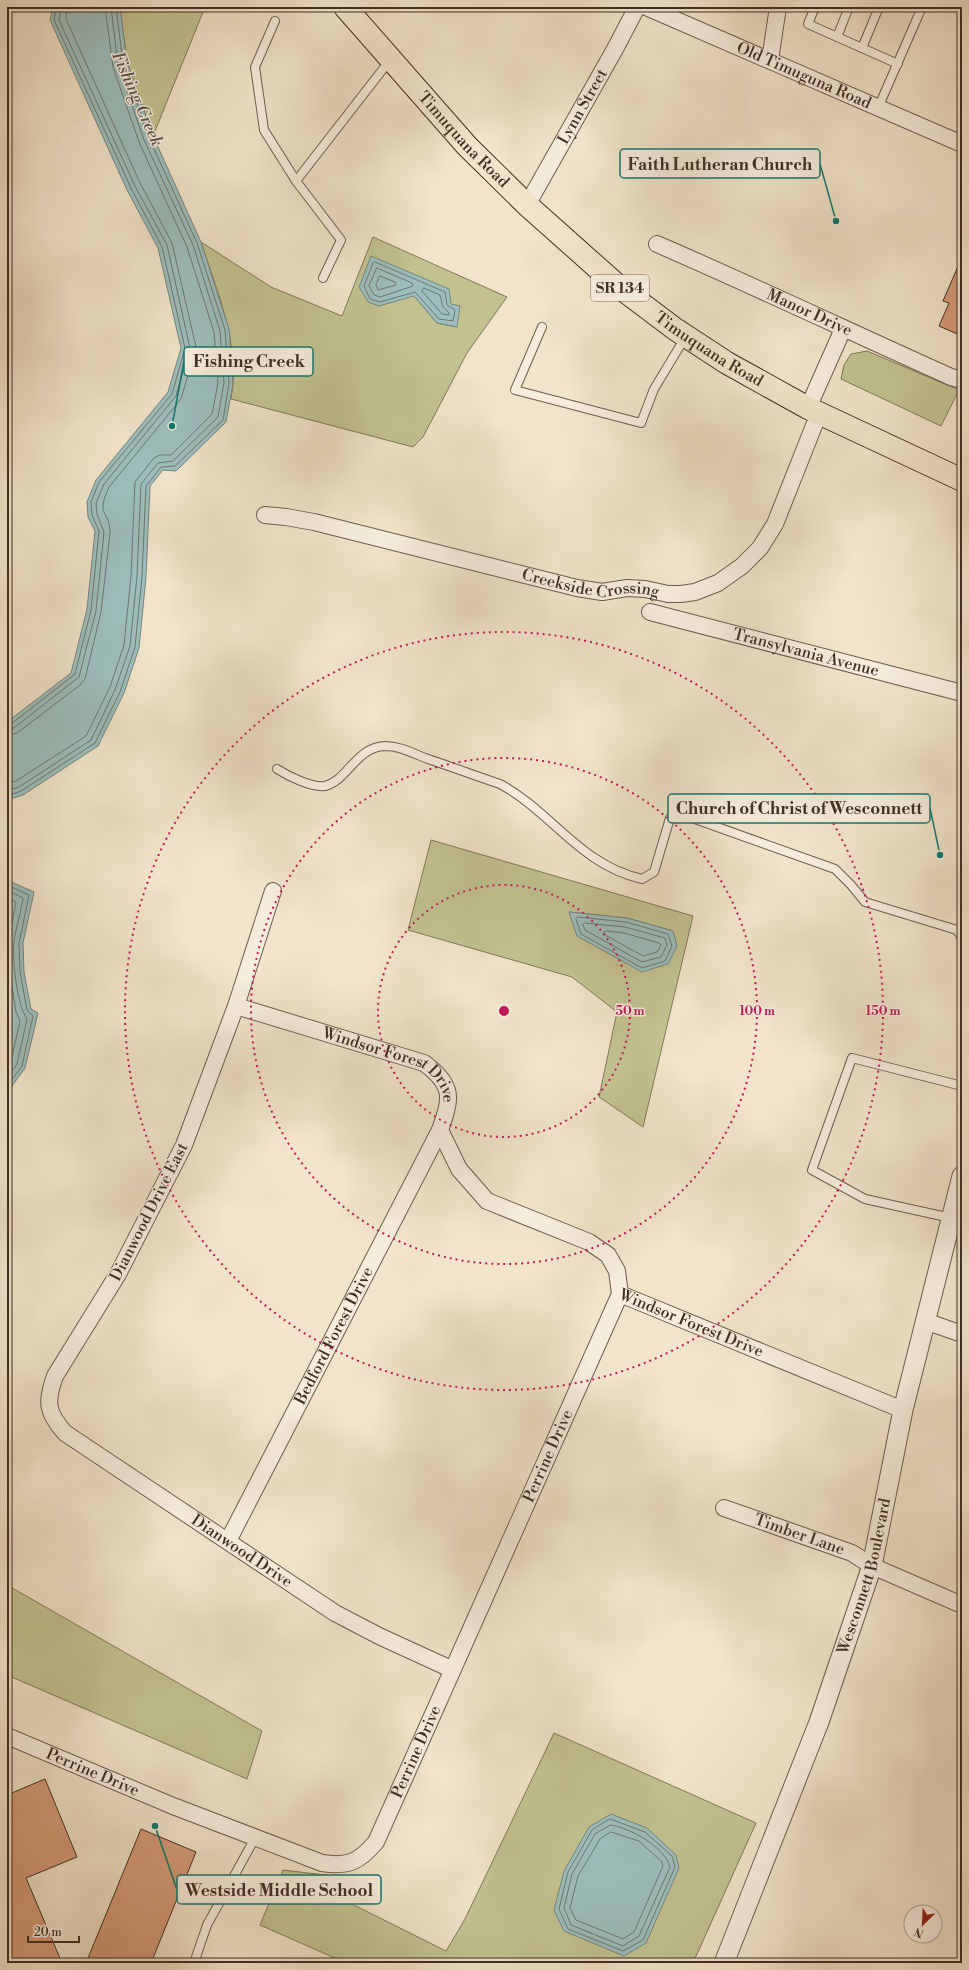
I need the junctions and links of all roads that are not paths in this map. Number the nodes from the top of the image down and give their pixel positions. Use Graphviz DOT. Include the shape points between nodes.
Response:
graph roads {
  1 [pos="346,7"];
  2 [pos="636,7"];
  3 [pos="646,7"];
  4 [pos="778,7"];
  5 [pos="815,7"];
  6 [pos="849,7"];
  7 [pos="879,7"];
  8 [pos="922,7"];
  9 [pos="666,11"];
  10 [pos="275,21"];
  11 [pos="837,36"];
  12 [pos="862,48"];
  13 [pos="391,58"];
  14 [pos="770,60"];
  15 [pos="898,64"];
  16 [pos="878,108"];
  17 [pos="962,144"];
  18 [pos="296,181"];
  19 [pos="527,205"];
  20 [pos="657,244"];
  21 [pos="323,278"];
  22 [pos="542,327"];
  23 [pos="843,329"];
  24 [pos="686,336"];
  25 [pos="962,380"];
  26 [pos="814,410"];
  27 [pos="962,480"];
  28 [pos="265,515"];
  29 [pos="650,612"];
  30 [pos="962,693"];
  31 [pos="277,769"];
  32 [pos="273,891"];
  33 [pos="962,938"];
  34 [pos="236,1006"];
  35 [pos="962,1086"];
  36 [pos="440,1130"];
  37 [pos="962,1176"];
  38 [pos="959,1200"];
  39 [pos="951,1218"];
  40 [pos="620,1294"];
  41 [pos="925,1321"];
  42 [pos="962,1334"];
  43 [pos="49,1410"];
  44 [pos="903,1410"];
  45 [pos="724,1508"];
  46 [pos="228,1541"];
  47 [pos="872,1566"];
  48 [pos="962,1605"];
  49 [pos="451,1669"];
  50 [pos="7,1736"];
  51 [pos="255,1838"];
  52 [pos="194,1963"];
  53 [pos="724,1963"];
  1 -- 13 [label="main road, Timuquana Road / SR 134"];
  2 -- 19 [label="street, Lynn Street" via="597,83"];
  3 -- 9 [label="street, Old Timuguna Road"];
  4 -- 14 [label="street"];
  5 -- 11 [label="lane" via="808,24"];
  6 -- 11 [label="lane"];
  7 -- 12 [label="lane"];
  8 -- 15 [label="lane"];
  9 -- 14 [label="street, Old Timuguna Road"];
  10 -- 18 [label="lane" via="255,67 264,130"];
  11 -- 12 [label="lane"];
  12 -- 15 [label="lane"];
  13 -- 18 [label="lane"];
  13 -- 19 [label="main road, Timuquana Road / SR 134" via="467,146"];
  14 -- 16 [label="street, Old Timuguna Road"];
  15 -- 16 [label="lane"];
  16 -- 17 [label="street, Old Timuguna Road"];
  18 -- 21 [label="lane" via="341,240"];
  19 -- 24 [label="main road, Timuquana Road / SR 134" via="618,286"];
  20 -- 23 [label="street, Manor Drive" via="756,287"];
  22 -- 24 [label="lane" via="515,390 642,423 654,389"];
  23 -- 25 [label="street, Manor Drive"];
  23 -- 26 [label="street, Creekside Crossing"];
  24 -- 26 [label="main road, Timuquana Road / SR 134" via="727,363"];
  26 -- 27 [label="main road, Timuquana Road / SR 134"];
  26 -- 28 [label="street, Creekside Crossing" via="784,505 760,548 742,566 718,583 695,592 668,594 626,588 602,592 577,588 314,522"];
  29 -- 30 [label="street, Transylvania Avenue"];
  31 -- 33 [label="lane" via="308,783 325,786 338,779 369,750 384,746 406,749 512,790 596,860 623,874 642,879 654,872 670,818 678,813 835,869 865,902 957,930"];
  32 -- 34 [label="street, Dianwood Drive East"];
  34 -- 36 [label="street, Windsor Forest Drive" via="424,1063 436,1071 449,1099"];
  34 -- 43 [label="street, Dianwood Drive East" via="184,1145 118,1274 55,1376 49,1394"];
  35 -- 39 [label="lane" via="852,1058 812,1170 866,1199"];
  36 -- 40 [label="street, Windsor Forest Drive" via="458,1169 487,1201 589,1242 608,1255 617,1271"];
  36 -- 46 [label="street, Bedford Forest Drive"];
  37 -- 38 [label="street, Wesconnett Boulevard"];
  38 -- 39 [label="street, Wesconnett Boulevard"];
  39 -- 41 [label="street, Wesconnett Boulevard"];
  40 -- 44 [label="street, Windsor Forest Drive"];
  40 -- 49 [label="street, Perrine Drive"];
  41 -- 42 [label="street"];
  41 -- 44 [label="street, Wesconnett Boulevard"];
  43 -- 46 [label="street, Dianwood Drive" via="65,1433"];
  44 -- 47 [label="street, Wesconnett Boulevard"];
  45 -- 47 [label="street, Timber Lane" via="852,1553"];
  46 -- 49 [label="street, Dianwood Drive" via="335,1613"];
  47 -- 48 [label="street, Timber Lane"];
  47 -- 53 [label="street, Wesconnett Boulevard" via="819,1722"];
  49 -- 51 [label="street, Perrine Drive" via="376,1842 364,1856 340,1865 322,1862"];
  50 -- 51 [label="street, Perrine Drive"];
  51 -- 52 [label="lane" via="207,1925"];
}
